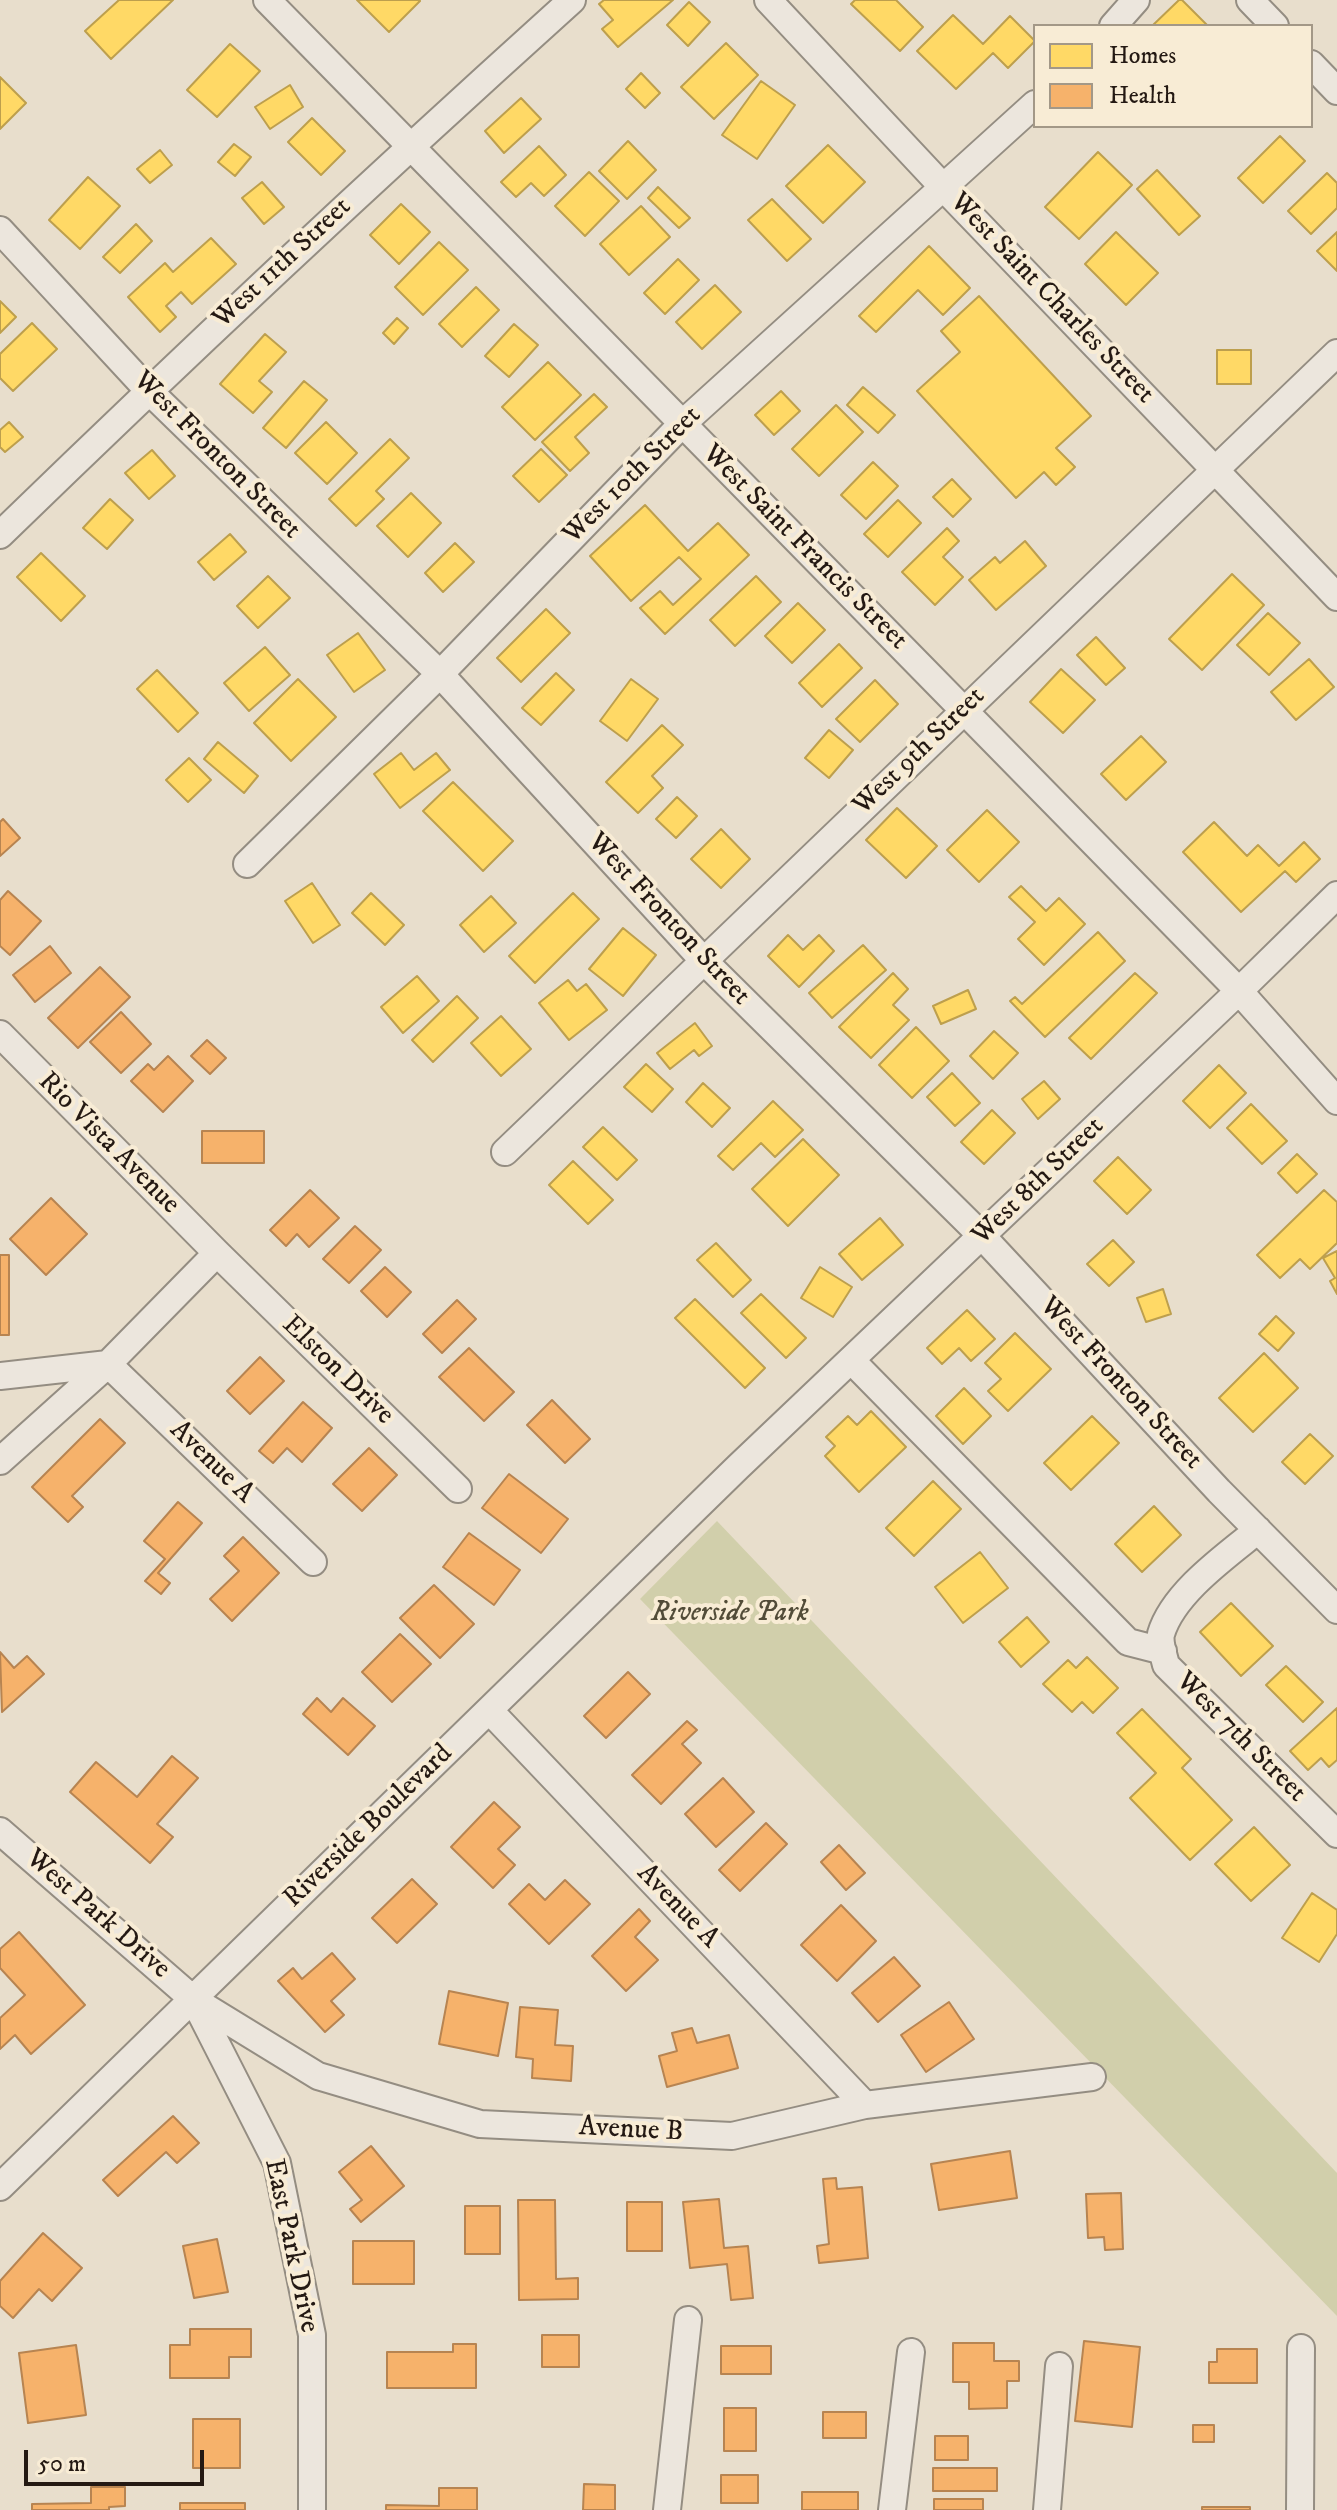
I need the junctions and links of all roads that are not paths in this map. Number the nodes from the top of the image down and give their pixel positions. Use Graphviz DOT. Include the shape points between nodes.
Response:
graph roads {
  1 [pos="267,0"];
  2 [pos="572,0"];
  3 [pos="768,0"];
  4 [pos="1136,0"];
  5 [pos="1250,0"];
  6 [pos="1115,24"];
  7 [pos="1273,24"];
  8 [pos="1313,66"];
  9 [pos="1337,91"];
  10 [pos="1033,106"];
  11 [pos="409,147"];
  12 [pos="943,187"];
  13 [pos="0,230"];
  14 [pos="1337,353"];
  15 [pos="148,390"];
  16 [pos="682,424"];
  17 [pos="1215,469"];
  18 [pos="0,535"];
  19 [pos="1337,597"];
  20 [pos="440,674"];
  21 [pos="964,710"];
  22 [pos="247,864"];
  23 [pos="1337,895"];
  24 [pos="704,961"];
  25 [pos="1239,991"];
  26 [pos="0,1034"];
  27 [pos="1337,1101"];
  28 [pos="505,1152"];
  29 [pos="982,1236"];
  30 [pos="217,1253"];
  31 [pos="851,1360"];
  32 [pos="108,1364"];
  33 [pos="0,1376"];
  34 [pos="0,1461"];
  35 [pos="738,1467"];
  36 [pos="458,1489"];
  37 [pos="1258,1530"];
  38 [pos="313,1562"];
  39 [pos="1337,1610"];
  40 [pos="1163,1651"];
  41 [pos="489,1710"];
  42 [pos="0,1831"];
  43 [pos="1337,1834"];
  44 [pos="194,2000"];
  45 [pos="1092,2077"];
  46 [pos="865,2105"];
  47 [pos="0,2187"];
  48 [pos="688,2320"];
  49 [pos="1301,2348"];
  50 [pos="911,2352"];
  51 [pos="1059,2366"];
  52 [pos="312,2510"];
  53 [pos="667,2510"];
  54 [pos="892,2510"];
  55 [pos="1047,2510"];
  56 [pos="1300,2510"];
  1 -- 11 [label="street, West Saint Francis Street"];
  2 -- 11 [label="street, West 11th Street"];
  3 -- 12 [label="street, West Saint Charles Street"];
  4 -- 6 [label="street"];
  5 -- 7 [label="street"];
  8 -- 9 [label="street"];
  10 -- 12 [label="street, West 10th Street"];
  11 -- 15 [label="street, West 11th Street"];
  11 -- 16 [label="street, West Saint Francis Street"];
  12 -- 16 [label="street, West 10th Street"];
  12 -- 17 [label="street, West Saint Charles Street"];
  13 -- 15 [label="street, West Fronton Street"];
  14 -- 17 [label="street, West 9th Street"];
  15 -- 18 [label="street, West 11th Street"];
  15 -- 20 [label="street, West Fronton Street"];
  16 -- 20 [label="street, West 10th Street"];
  16 -- 21 [label="street, West Saint Francis Street"];
  17 -- 19 [label="street, West Saint Charles Street"];
  17 -- 21 [label="street, West 9th Street"];
  20 -- 22 [label="street, West 10th Street"];
  20 -- 24 [label="street, West Fronton Street"];
  21 -- 24 [label="street, West 9th Street"];
  21 -- 25 [label="street, West Saint Francis Street"];
  23 -- 25 [label="street, West 8th Street"];
  24 -- 28 [label="street, West 9th Street"];
  24 -- 29 [label="street, West Fronton Street"];
  25 -- 27 [label="street, West Saint Francis Street"];
  25 -- 29 [label="street, West 8th Street"];
  26 -- 30 [label="street, Rio Vista Avenue"];
  29 -- 31 [label="street, West 8th Street"];
  29 -- 37 [label="street, West Fronton Street"];
  30 -- 32 [label="street"];
  30 -- 36 [label="street, Elston Drive"];
  31 -- 35 [label="street, West 8th Street"];
  31 -- 40 [label="street" via="1128,1642"];
  32 -- 33 [label="street"];
  32 -- 34 [label="street"];
  32 -- 38 [label="street, Avenue A"];
  35 -- 41 [label="street, Riverside Boulevard"];
  37 -- 39 [label="street, West Fronton Street"];
  37 -- 40 [label="street, West 7th Street" via="1172,1609 1160,1637"];
  40 -- 43 [label="street, West 7th Street" via="1166,1665"];
  41 -- 44 [label="street, Riverside Boulevard"];
  41 -- 46 [label="street, Avenue A"];
  42 -- 44 [label="street, West Park Drive"];
  44 -- 46 [label="street, Avenue B" via="318,2076 480,2124 732,2136"];
  44 -- 47 [label="street, Riverside Boulevard"];
  44 -- 52 [label="street, East Park Drive" via="277,2163 312,2335"];
  45 -- 46 [label="street, Avenue B"];
  48 -- 53 [label="street"];
  49 -- 56 [label="street"];
  50 -- 54 [label="street"];
  51 -- 55 [label="street"];
}
